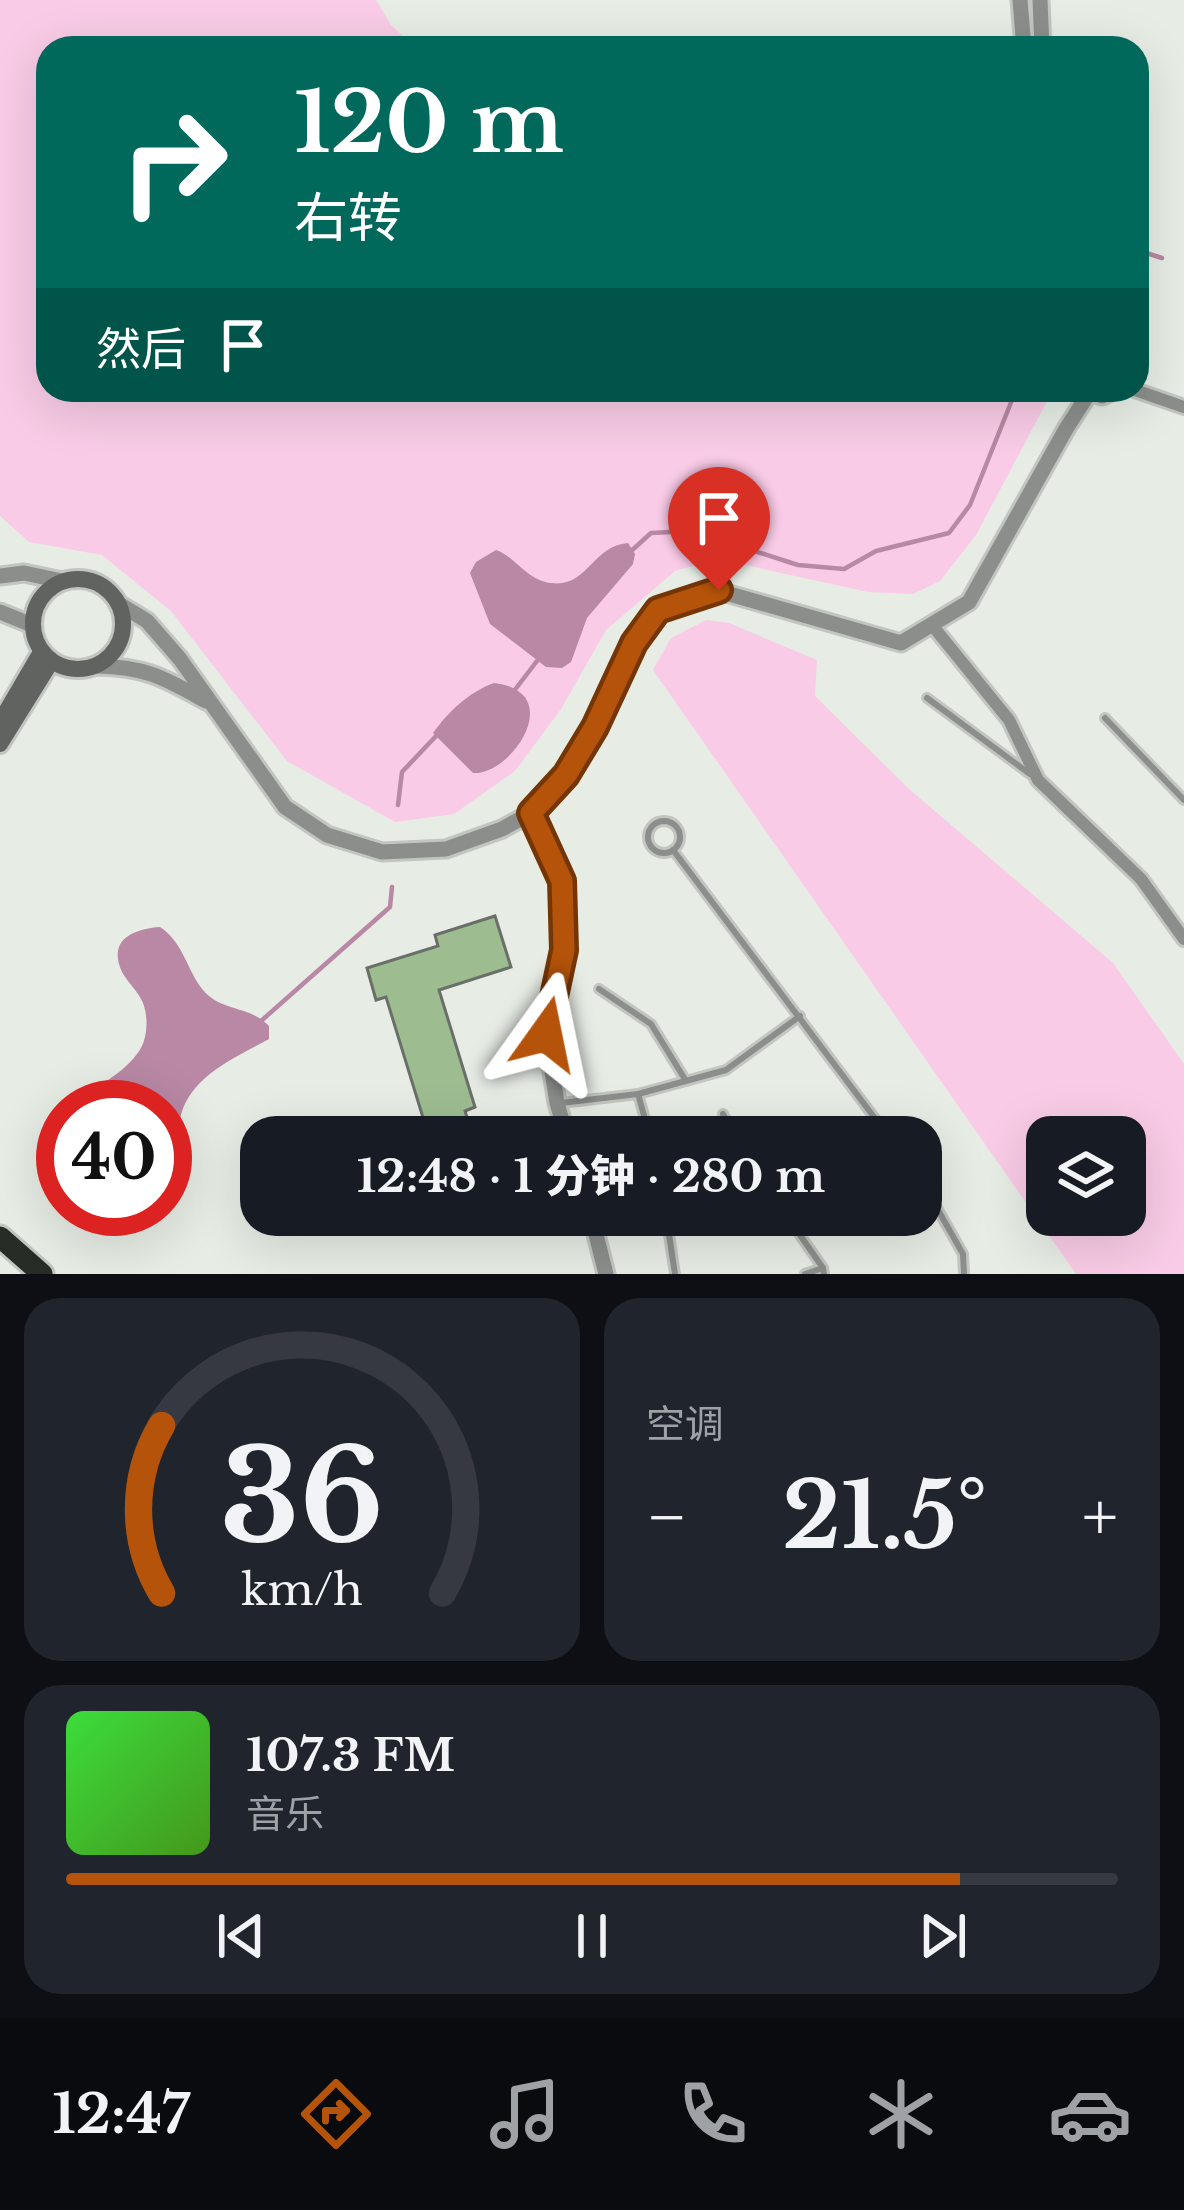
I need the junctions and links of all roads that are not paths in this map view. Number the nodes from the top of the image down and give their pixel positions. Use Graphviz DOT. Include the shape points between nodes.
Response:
graph roads {
  1 [pos="1020,0"];
  2 [pos="1040,0"];
  3 [pos="1023,36"];
  4 [pos="1042,36"];
  5 [pos="1149,395"];
  6 [pos="1081,402"];
  7 [pos="1184,407"];
  8 [pos="0,576"];
  9 [pos="62,581"];
  10 [pos="118,604"];
  11 [pos="0,612"];
  12 [pos="32,625"];
  13 [pos="932,625"];
  14 [pos="46,657"];
  15 [pos="98,665"];
  16 [pos="927,698"];
  17 [pos="209,702"];
  18 [pos="1105,718"];
  19 [pos="0,722"];
  20 [pos="0,744"];
  21 [pos="1038,780"];
  22 [pos="1184,800"];
  23 [pos="531,813"];
  24 [pos="674,850"];
  25 [pos="1184,939"];
  26 [pos="599,988"];
  27 [pos="800,1016"];
  28 [pos="686,1081"];
  29 [pos="638,1094"];
  30 [pos="557,1103"];
  31 [pos="561,1116"];
  32 [pos="644,1116"];
  33 [pos="874,1116"];
  34 [pos="942,1213"];
  35 [pos="596,1236"];
  36 [pos="669,1236"];
  37 [pos="800,1236"];
  38 [pos="0,1237"];
  39 [pos="0,1248"];
  40 [pos="823,1271"];
  41 [pos="27,1274"];
  42 [pos="42,1274"];
  43 [pos="606,1274"];
  44 [pos="675,1274"];
  45 [pos="805,1274"];
  46 [pos="964,1274"];
  1 -- 3 [label="street"];
  2 -- 4 [label="street"];
  5 -- 7 [label="street"];
  6 -- 13 [label="street" via="969,602"];
  8 -- 9 [label="street"];
  9 -- 10 [label="main road" via="100,584"];
  9 -- 12 [label="main road" via="40,598"];
  10 -- 15 [label="main road" via="123,632"];
  10 -- 17 [label="street" via="147,621"];
  11 -- 12 [label="street"];
  12 -- 14 [label="main road"];
  13 -- 21 [label="street" via="1009,720"];
  13 -- 23 [label="street" via="901,643 719,590 658,610 566,775"];
  14 -- 15 [label="main road" via="74,670"];
  14 -- 19 [label="main road"];
  14 -- 20 [label="main road"];
  15 -- 17 [label="street" via="130,666"];
  16 -- 21 [label="lane"];
  17 -- 23 [label="street" via="285,807 327,835 382,852 446,849"];
  18 -- 22 [label="lane"];
  21 -- 25 [label="street" via="1141,879"];
  23 -- 30 [label="street" via="562,881 564,950 546,1034"];
  24 -- 24 [label="lane" via="679,831 657,823 650,845"];
  24 -- 27 [label="lane"];
  26 -- 28 [label="lane" via="651,1024"];
  27 -- 28 [label="lane" via="725,1070"];
  27 -- 33 [label="lane"];
  28 -- 29 [label="lane"];
  29 -- 30 [label="lane"];
  29 -- 32 [label="lane"];
  30 -- 31 [label="street"];
  34 -- 46 [label="lane"];
  35 -- 43 [label="street"];
  36 -- 44 [label="lane"];
  37 -- 40 [label="lane"];
  38 -- 42 [label="highway"];
  39 -- 41 [label="highway"];
  40 -- 45 [label="lane"];
}
